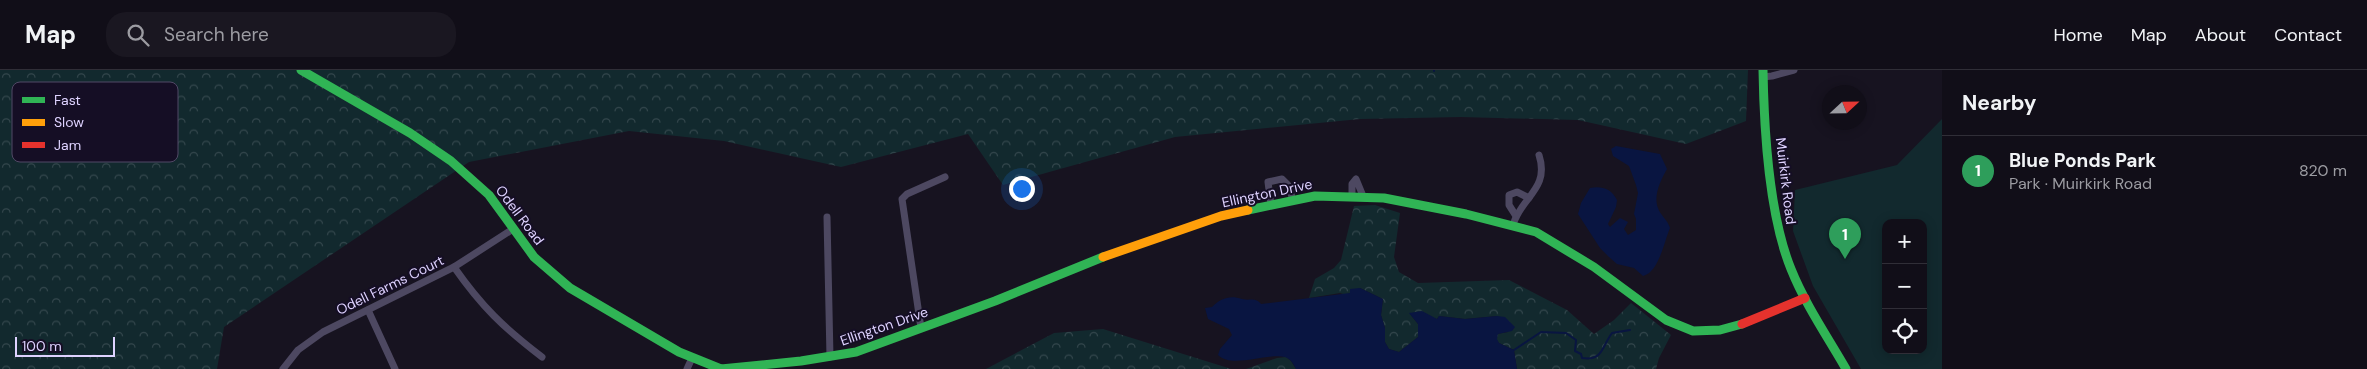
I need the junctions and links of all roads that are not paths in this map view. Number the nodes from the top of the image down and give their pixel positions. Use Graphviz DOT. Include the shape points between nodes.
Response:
graph roads {
  1 [pos="301,70"];
  2 [pos="1794,70"];
  3 [pos="1763,73"];
  4 [pos="1539,156"];
  5 [pos="944,177"];
  6 [pos="1352,196"];
  7 [pos="1363,196"];
  8 [pos="1529,198"];
  9 [pos="1294,200"];
  10 [pos="1270,205"];
  11 [pos="1516,216"];
  12 [pos="827,217"];
  13 [pos="1513,225"];
  14 [pos="513,229"];
  15 [pos="454,267"];
  16 [pos="1805,298"];
  17 [pos="368,310"];
  18 [pos="921,328"];
  19 [pos="542,357"];
  20 [pos="830,357"];
  21 [pos="692,358"];
  22 [pos="283,369"];
  23 [pos="395,369"];
  24 [pos="687,369"];
  25 [pos="721,369"];
  26 [pos="1846,369"];
  1 -- 14 [label="street, Odell Road" via="386,118 459,167 479,184"];
  2 -- 3 [label="street"];
  3 -- 16 [label="street, Muirkirk Road" via="1774,212 1786,254"];
  4 -- 8 [label="street" via="1542,177"];
  5 -- 18 [label="street" via="902,198"];
  6 -- 7 [label="street, Ellington Drive"];
  6 -- 7 [label="street" via="1352,184 1356,179"];
  6 -- 9 [label="street, Ellington Drive" via="1315,196"];
  7 -- 13 [label="street, Ellington Drive"];
  8 -- 11 [label="street"];
  8 -- 11 [label="street" via="1517,192 1509,195 1508,205"];
  9 -- 10 [label="street, Ellington Drive"];
  9 -- 10 [label="street" via="1287,182 1277,179 1268,182"];
  10 -- 18 [label="street, Ellington Drive" via="1221,216 1112,252"];
  11 -- 13 [label="street"];
  12 -- 20 [label="street"];
  13 -- 16 [label="street, Ellington Drive" via="1552,240 1666,320 1693,332 1745,323"];
  14 -- 15 [label="street, Odell Farms Court"];
  14 -- 21 [label="street, Odell Road" via="532,255 556,279"];
  15 -- 17 [label="street, Odell Farms Court"];
  15 -- 19 [label="street" via="483,307"];
  16 -- 26 [label="street, Muirkirk Road"];
  17 -- 22 [label="street, Odell Farms Court" via="310,340"];
  17 -- 23 [label="street"];
  18 -- 20 [label="street, Ellington Drive" via="856,352"];
  20 -- 25 [label="street, Ellington Drive"];
  21 -- 24 [label="street"];
  21 -- 25 [label="street, Odell Road"];
}
